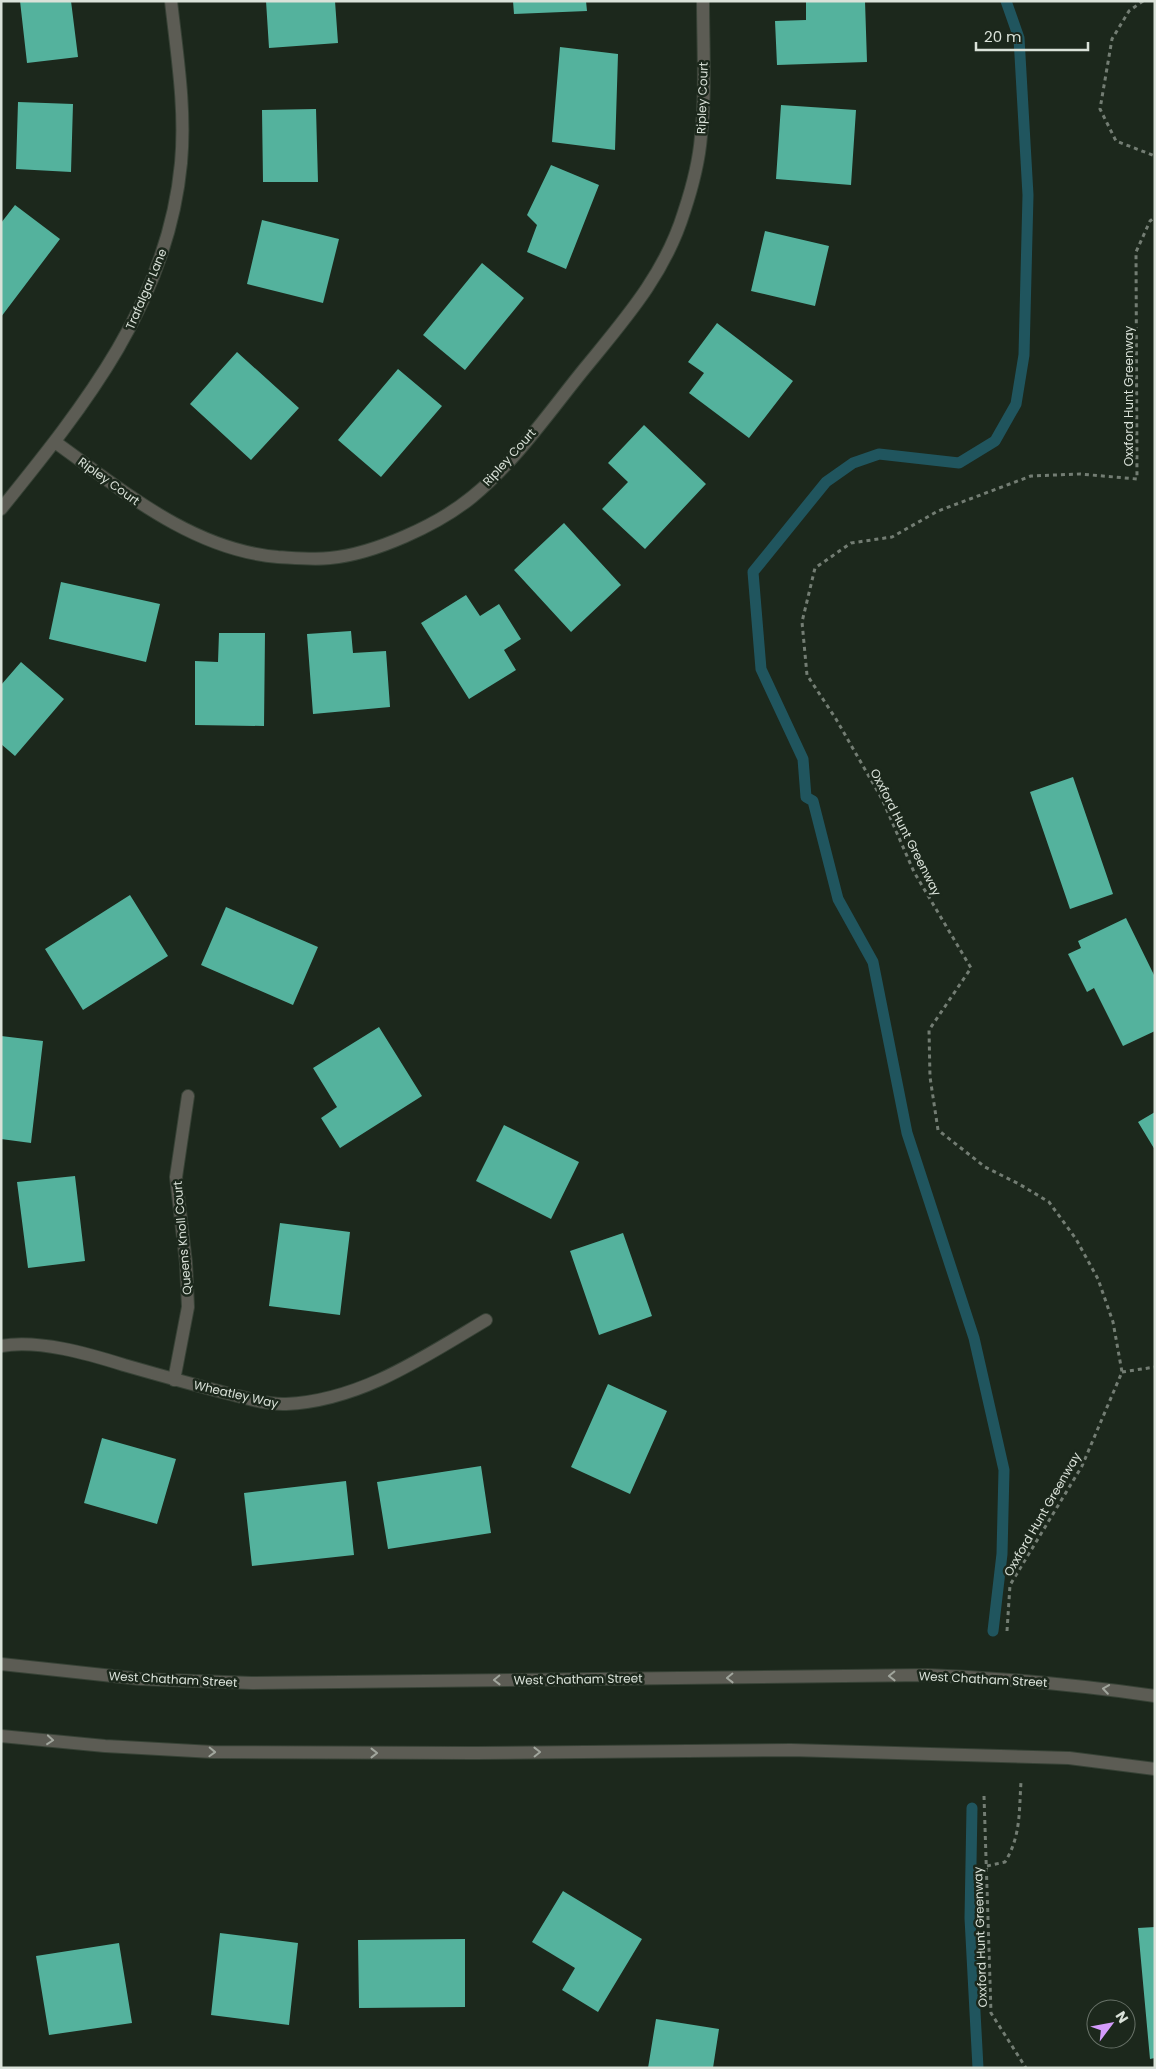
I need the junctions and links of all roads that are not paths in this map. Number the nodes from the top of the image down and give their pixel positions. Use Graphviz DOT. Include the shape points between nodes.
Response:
graph roads {
  1 [pos="171,1"];
  2 [pos="703,1"];
  3 [pos="55,442"];
  4 [pos="1,509"];
  5 [pos="188,1096"];
  6 [pos="486,1320"];
  7 [pos="1,1346"];
  8 [pos="174,1380"];
  9 [pos="1,1664"];
  10 [pos="1155,1696"];
  11 [pos="1,1736"];
  12 [pos="1155,1769"];
  1 -- 3 [label="street, Trafalgar Lane" via="182,103 181,162 173,218 159,266 133,322 116,354"];
  2 -- 3 [label="street, Ripley Court" via="701,137 684,214 668,256 646,292 610,337 513,456 472,498 402,538 362,552 330,559 276,557 238,549 195,534 148,509"];
  3 -- 4 [label="street, Trafalgar Lane"];
  5 -- 8 [label="street, Queens Knoll Court" via="176,1177 188,1307"];
  6 -- 8 [label="street, Wheatley Way" via="409,1366 330,1398 284,1405"];
  7 -- 8 [label="street, Wheatley Way" via="40,1346 91,1355"];
  10 -- 9 [label="street, West Chatham Street, one-way" via="1053,1682 927,1675 252,1683 141,1679"];
  11 -- 12 [label="street, one-way" via="213,1752 791,1750 1069,1758"];
}
